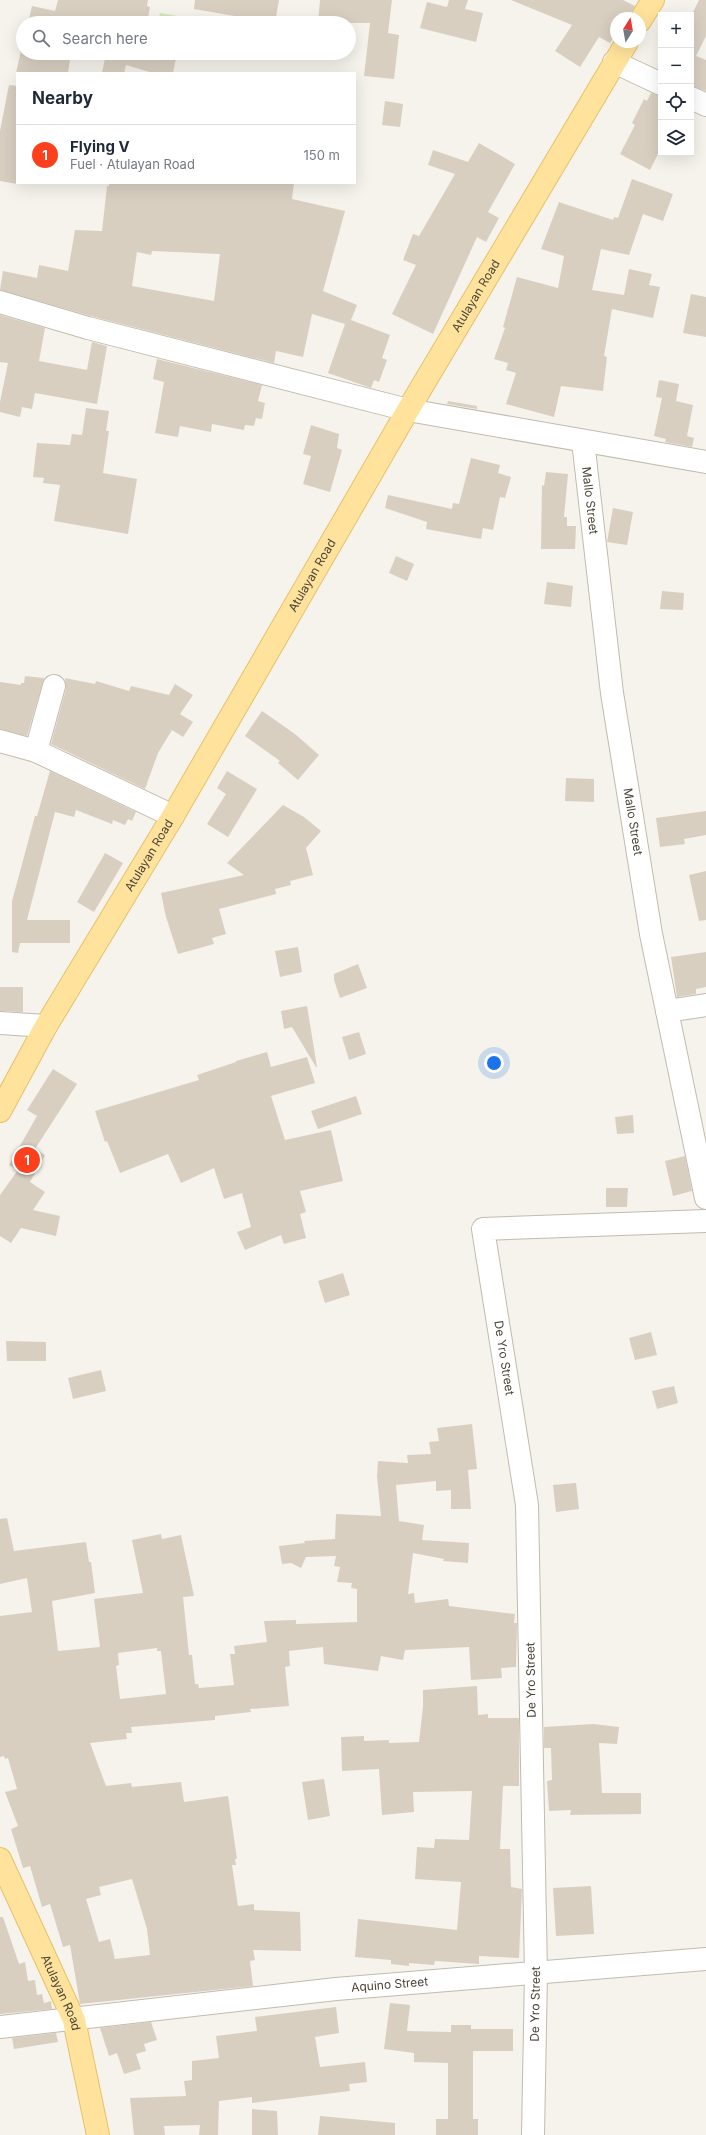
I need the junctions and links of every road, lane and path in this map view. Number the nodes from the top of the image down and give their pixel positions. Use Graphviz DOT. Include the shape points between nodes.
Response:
graph roads {
  1 [pos="653,0"];
  2 [pos="646,12"];
  3 [pos="623,48"];
  4 [pos="614,62"];
  5 [pos="658,83"];
  6 [pos="694,99"];
  7 [pos="706,105"];
  8 [pos="0,302"];
  9 [pos="408,410"];
  10 [pos="583,441"];
  11 [pos="706,462"];
  12 [pos="54,686"];
  13 [pos="0,741"];
  14 [pos="36,751"];
  15 [pos="173,816"];
  16 [pos="706,1005"];
  17 [pos="667,1011"];
  18 [pos="0,1023"];
  19 [pos="46,1026"];
  20 [pos="0,1111"];
  21 [pos="706,1198"];
  22 [pos="706,1221"];
  23 [pos="0,1859"];
  24 [pos="706,1959"];
  25 [pos="536,1973"];
  26 [pos="74,2020"];
  27 [pos="0,2027"];
  28 [pos="98,2135"];
  29 [pos="533,2135"];
  1 -- 2 [label="main road"];
  3 -- 4 [label="main road, Atulayan Road"];
  4 -- 5 [label="street"];
  4 -- 9 [label="main road, Atulayan Road"];
  6 -- 7 [label="street"];
  8 -- 9 [label="street" via="88,328"];
  9 -- 10 [label="street"];
  9 -- 15 [label="main road, Atulayan Road"];
  10 -- 11 [label="street"];
  10 -- 17 [label="street, Mallo Street" via="612,693 651,934"];
  12 -- 14 [label="street"];
  13 -- 14 [label="street"];
  14 -- 15 [label="street"];
  15 -- 19 [label="main road, Atulayan Road"];
  16 -- 17 [label="street"];
  17 -- 21 [label="street, Mallo Street"];
  18 -- 19 [label="street"];
  19 -- 20 [label="main road, Atulayan Road"];
  22 -- 25 [label="street, De Yro Street" via="482,1229 527,1505"];
  23 -- 26 [label="main road, Atulayan Road"];
  24 -- 25 [label="street, Aquino Street"];
  25 -- 26 [label="street, Aquino Street" via="336,1989"];
  25 -- 29 [label="street, De Yro Street"];
  26 -- 27 [label="street, Aquino Street"];
  26 -- 28 [label="main road, Atulayan Road"];
}
